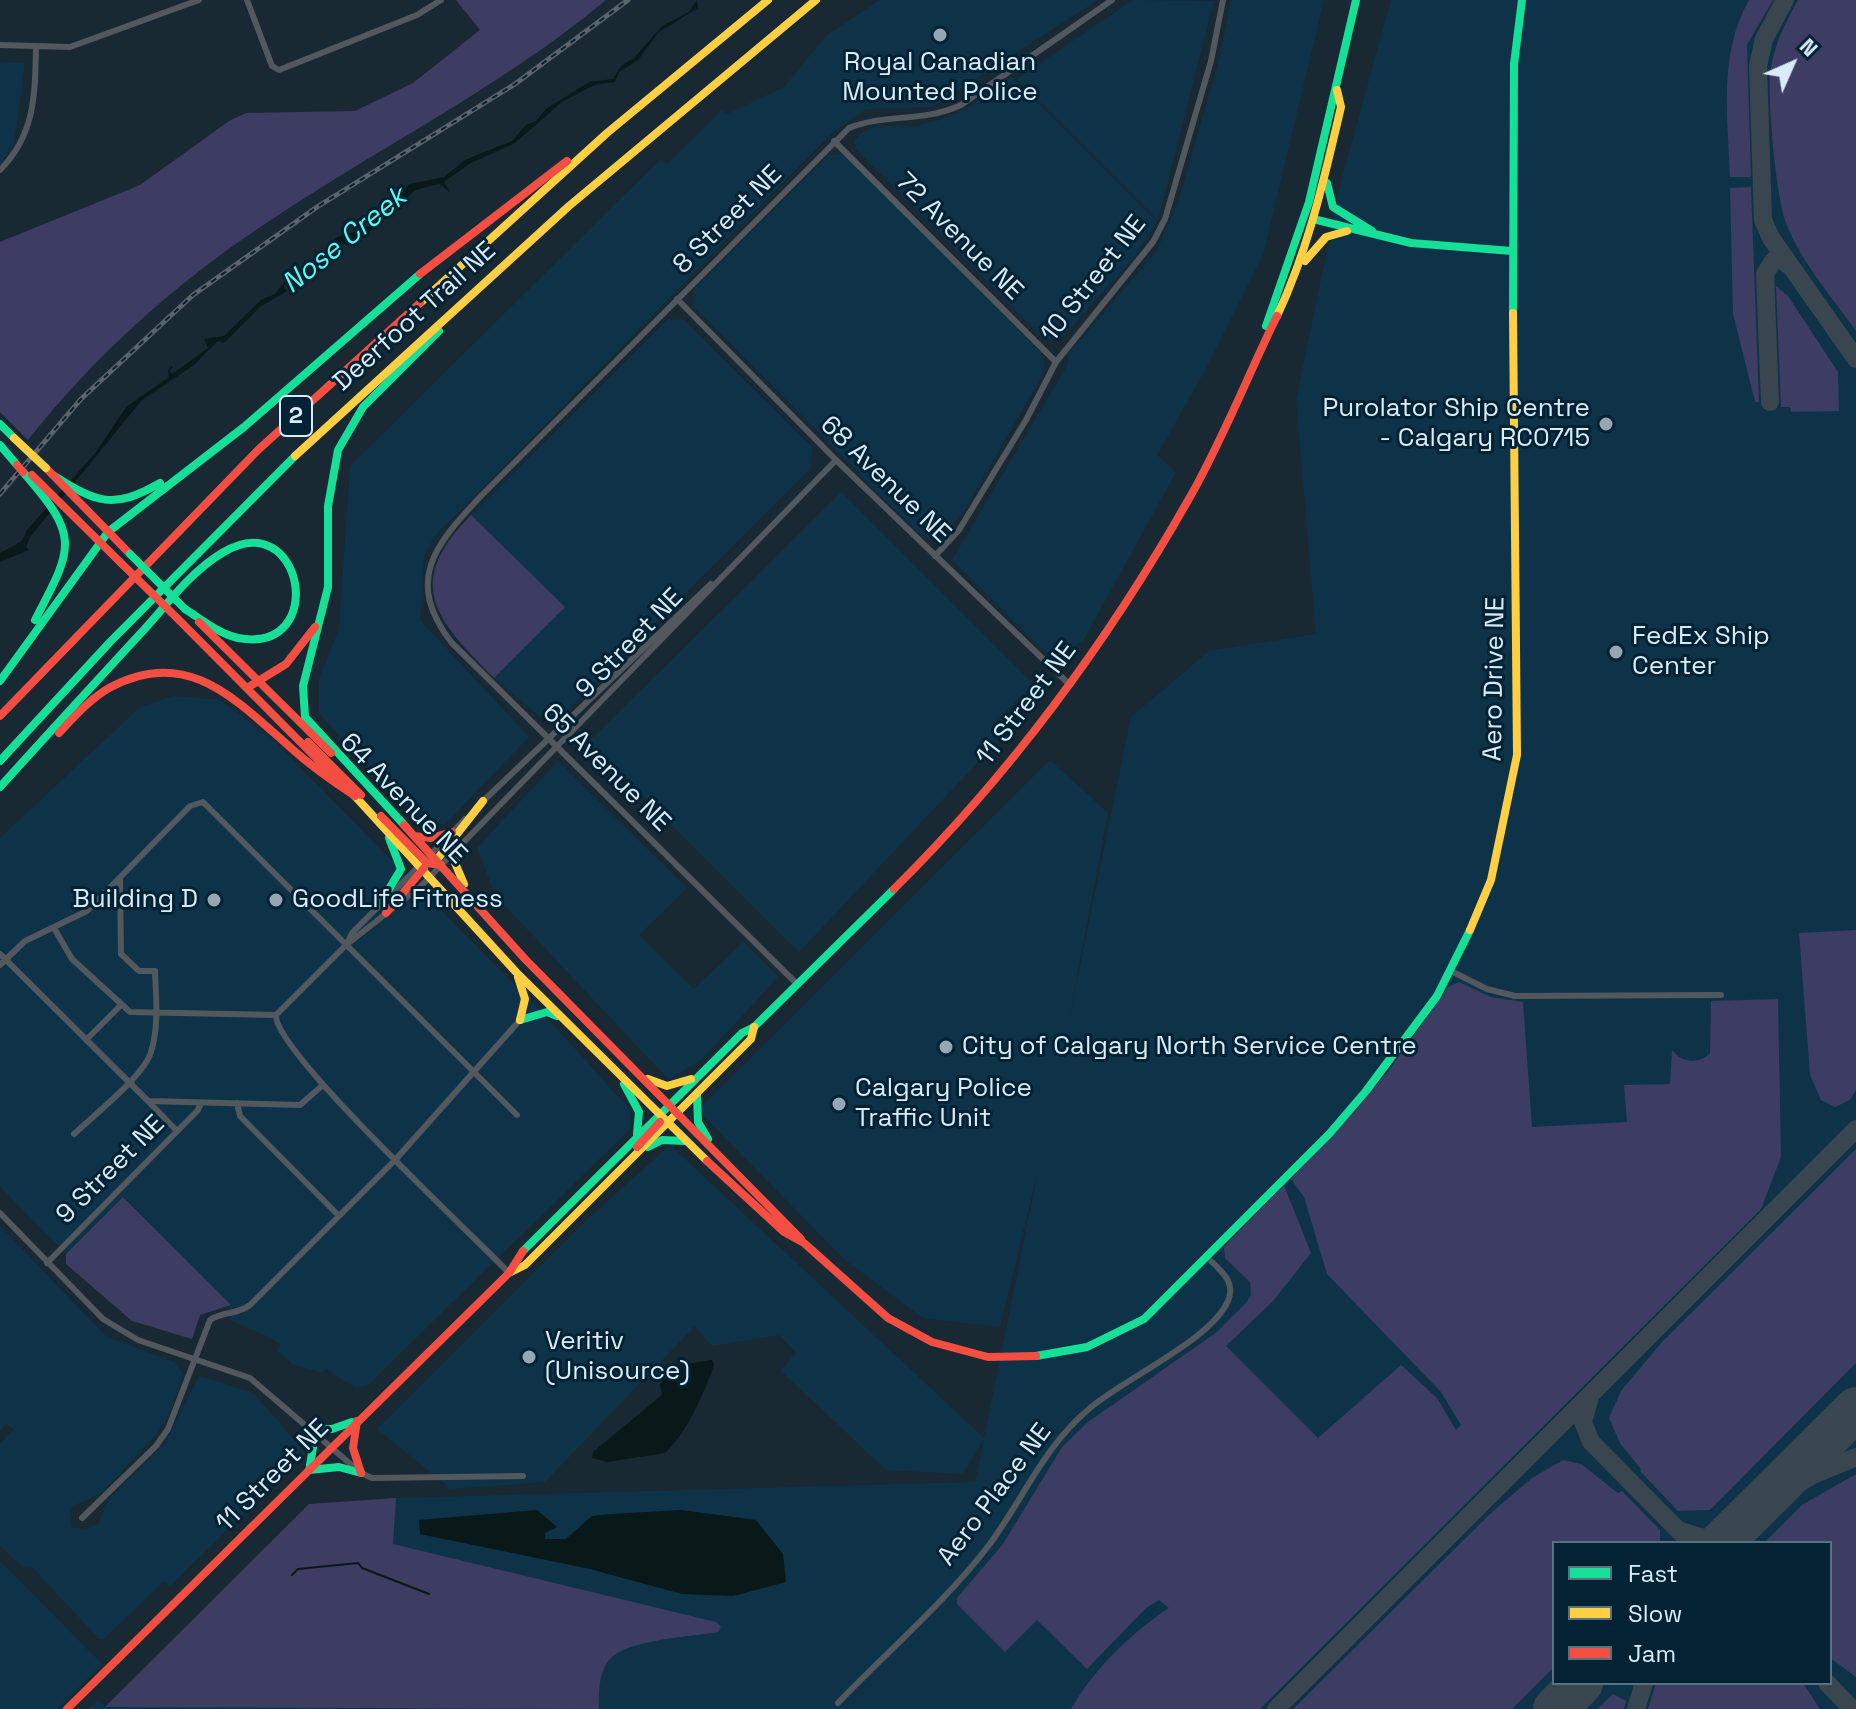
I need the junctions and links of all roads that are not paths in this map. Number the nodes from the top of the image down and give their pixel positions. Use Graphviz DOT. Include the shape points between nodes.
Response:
graph roads {
  1 [pos="199,0"];
  2 [pos="247,0"];
  3 [pos="441,0"];
  4 [pos="768,0"];
  5 [pos="816,0"];
  6 [pos="1112,0"];
  7 [pos="1223,0"];
  8 [pos="1356,0"];
  9 [pos="1522,0"];
  10 [pos="0,45"];
  11 [pos="36,48"];
  12 [pos="1337,90"];
  13 [pos="607,133"];
  14 [pos="834,141"];
  15 [pos="0,170"];
  16 [pos="1326,175"];
  17 [pos="1304,215"];
  18 [pos="1315,219"];
  19 [pos="1356,231"];
  20 [pos="1391,239"];
  21 [pos="1512,251"];
  22 [pos="503,264"];
  23 [pos="1300,267"];
  24 [pos="677,299"];
  25 [pos="1258,352"];
  26 [pos="1056,362"];
  27 [pos="0,424"];
  28 [pos="0,444"];
  29 [pos="209,455"];
  30 [pos="836,460"];
  31 [pos="16,462"];
  32 [pos="53,475"];
  33 [pos="108,532"];
  34 [pos="99,541"];
  35 [pos="935,556"];
  36 [pos="431,558"];
  37 [pos="732,566"];
  38 [pos="185,609"];
  39 [pos="320,620"];
  40 [pos="14,659"];
  41 [pos="0,681"];
  42 [pos="261,684"];
  43 [pos="1070,685"];
  44 [pos="247,688"];
  45 [pos="0,716"];
  46 [pos="275,716"];
  47 [pos="548,738"];
  48 [pos="557,747"];
  49 [pos="0,761"];
  50 [pos="0,787"];
  51 [pos="0,794"];
  52 [pos="355,796"];
  53 [pos="483,801"];
  54 [pos="380,823"];
  55 [pos="407,828"];
  56 [pos="452,832"];
  57 [pos="413,836"];
  58 [pos="461,844"];
  59 [pos="429,863"];
  60 [pos="430,877"];
  61 [pos="120,879"];
  62 [pos="380,904"];
  63 [pos="386,913"];
  64 [pos="54,928"];
  65 [pos="509,941"];
  66 [pos="346,945"];
  67 [pos="2,960"];
  68 [pos="1451,971"];
  69 [pos="516,972"];
  70 [pos="798,985"];
  71 [pos="1721,995"];
  72 [pos="120,1006"];
  73 [pos="156,1014"];
  74 [pos="276,1015"];
  75 [pos="562,1018"];
  76 [pos="520,1020"];
  77 [pos="754,1027"];
  78 [pos="86,1040"];
  79 [pos="612,1067"];
  80 [pos="705,1070"];
  81 [pos="472,1072"];
  82 [pos="645,1078"];
  83 [pos="128,1082"];
  84 [pos="323,1085"];
  85 [pos="697,1094"];
  86 [pos="148,1101"];
  87 [pos="201,1103"];
  88 [pos="237,1103"];
  89 [pos="669,1104"];
  90 [pos="678,1113"];
  91 [pos="517,1115"];
  92 [pos="664,1119"];
  93 [pos="177,1131"];
  94 [pos="74,1134"];
  95 [pos="635,1139"];
  96 [pos="685,1141"];
  97 [pos="718,1153"];
  98 [pos="636,1155"];
  99 [pos="396,1159"];
  100 [pos="588,1203"];
  101 [pos="0,1213"];
  102 [pos="339,1216"];
  103 [pos="804,1243"];
  104 [pos="1206,1256"];
  105 [pos="47,1263"];
  106 [pos="509,1273"];
  107 [pos="196,1359"];
  108 [pos="357,1420"];
  109 [pos="309,1429"];
  110 [pos="331,1447"];
  111 [pos="309,1470"];
  112 [pos="361,1473"];
  113 [pos="523,1476"];
  114 [pos="82,1518"];
  115 [pos="838,1703"];
  116 [pos="67,1709"];
  1 -- 11 [label="street" via="92,42"];
  2 -- 3 [label="street" via="272,66 279,70 417,15"];
  4 -- 13 [label="main road, Deerfoot Trail NE / 2"];
  5 -- 22 [label="main road, Deerfoot Trail NE / 2"];
  6 -- 14 [label="street, 8 Street NE" via="961,105 939,115 859,124"];
  7 -- 26 [label="street, 10 Street NE" via="1211,61 1165,219 1153,242"];
  8 -- 12 [label="main road, 11 Street NE"];
  9 -- 21 [label="main road, Aero Drive NE" via="1514,64"];
  10 -- 11 [label="street"];
  11 -- 15 [label="street" via="35,101 27,134"];
  12 -- 16 [label="main road, 11 Street NE" via="1341,107"];
  12 -- 17 [label="main road, 11 Street NE"];
  13 -- 29 [label="main road" via="505,205 411,281"];
  13 -- 45 [label="main road, Deerfoot Trail NE / 2" via="258,450"];
  14 -- 24 [label="street, 8 Street NE"];
  14 -- 26 [label="street, 72 Avenue NE"];
  16 -- 18 [label="main road, 11 Street NE"];
  16 -- 20 [label="main road" via="1333,207"];
  17 -- 18 [label="main road"];
  17 -- 25 [label="main road, 11 Street NE"];
  18 -- 19 [label="main road"];
  18 -- 23 [label="main road, 11 Street NE"];
  19 -- 20 [label="main road"];
  19 -- 23 [label="main road" via="1326,237"];
  20 -- 21 [label="main road"];
  21 -- 68 [label="main road, Aero Drive NE" via="1517,755 1491,880"];
  22 -- 39 [label="main road" via="366,402 340,440 330,478 328,584"];
  22 -- 49 [label="main road, Deerfoot Trail NE / 2" via="253,496"];
  23 -- 25 [label="main road, 11 Street NE"];
  24 -- 30 [label="street, 68 Avenue NE"];
  24 -- 36 [label="street, 8 Street NE" via="479,498"];
  25 -- 43 [label="main road, 11 Street NE" via="1191,495"];
  26 -- 35 [label="street, 10 Street NE" via="959,530"];
  27 -- 32 [label="main road, 64 Avenue NE, bridge"];
  28 -- 31 [label="main road"];
  29 -- 32 [label="main road" via="133,500 115,504 92,500"];
  29 -- 33 [label="main road"];
  30 -- 35 [label="street, 68 Avenue NE"];
  30 -- 37 [label="street, 9 Street NE"];
  31 -- 34 [label="main road, 64 Avenue NE"];
  31 -- 40 [label="main road" via="56,509 69,544 66,560"];
  32 -- 33 [label="main road, 64 Avenue NE"];
  33 -- 34 [label="main road"];
  33 -- 38 [label="main road, 64 Avenue NE, bridge"];
  34 -- 40 [label="main road"];
  34 -- 44 [label="main road, 64 Avenue NE, bridge"];
  35 -- 43 [label="street, 68 Avenue NE"];
  36 -- 47 [label="street, 65 Avenue NE" via="430,607 441,629"];
  37 -- 47 [label="street, 9 Street NE"];
  37 -- 48 [label="street, 9 Street NE"];
  38 -- 42 [label="main road, 64 Avenue NE"];
  38 -- 50 [label="main road" via="232,636 264,638 294,615 299,582 286,558 269,547 245,544 220,555 167,604"];
  39 -- 42 [label="main road" via="299,650"];
  39 -- 55 [label="main road" via="303,673 305,717"];
  40 -- 41 [label="main road"];
  42 -- 44 [label="main road"];
  42 -- 55 [label="main road, 64 Avenue NE"];
  43 -- 70 [label="main road, 11 Street NE" via="953,830"];
  44 -- 46 [label="main road, 64 Avenue NE"];
  46 -- 52 [label="main road, 64 Avenue NE"];
  46 -- 59 [label="main road" via="303,737"];
  47 -- 48 [label="street, 65 Avenue NE"];
  47 -- 53 [label="street, 9 Street NE"];
  48 -- 58 [label="street, 9 Street NE"];
  48 -- 70 [label="street, 65 Avenue NE"];
  51 -- 52 [label="main road" via="98,696 129,678 166,671 220,688"];
  52 -- 54 [label="main road, 64 Avenue NE"];
  53 -- 56 [label="street, 9 Street NE"];
  53 -- 59 [label="main road"];
  54 -- 59 [label="main road, 64 Avenue NE"];
  54 -- 62 [label="main road" via="401,869"];
  55 -- 57 [label="main road, 64 Avenue NE"];
  56 -- 57 [label="main road"];
  56 -- 59 [label="street, 9 Street NE"];
  57 -- 59 [label="main road, 64 Avenue NE"];
  58 -- 59 [label="street, 9 Street NE"];
  58 -- 65 [label="main road" via="455,863 459,877"];
  59 -- 60 [label="main road, 64 Avenue NE"];
  59 -- 60 [label="street, 9 Street NE"];
  59 -- 62 [label="street, 9 Street NE"];
  59 -- 63 [label="main road"];
  59 -- 65 [label="main road, 64 Avenue NE"];
  60 -- 63 [label="street, 9 Street NE"];
  60 -- 69 [label="main road, 64 Avenue NE"];
  61 -- 64 [label="street" via="80,917"];
  61 -- 66 [label="street" via="195,804 208,805"];
  61 -- 73 [label="street" via="121,954 139,971 155,971"];
  62 -- 66 [label="street, 9 Street NE"];
  63 -- 66 [label="street, 9 Street NE"];
  64 -- 67 [label="street" via="25,941"];
  64 -- 72 [label="street" via="72,959"];
  65 -- 82 [label="main road, 64 Avenue NE"];
  66 -- 74 [label="street, 9 Street NE"];
  66 -- 81 [label="street"];
  67 -- 78 [label="street"];
  68 -- 71 [label="street" via="1515,996"];
  68 -- 104 [label="main road, Aero Drive NE" via="1420,1021 1330,1133"];
  69 -- 75 [label="main road, 64 Avenue NE"];
  69 -- 76 [label="main road" via="525,999"];
  70 -- 77 [label="main road, 11 Street NE"];
  72 -- 73 [label="street"];
  72 -- 78 [label="street"];
  73 -- 74 [label="street"];
  73 -- 83 [label="street" via="150,1056"];
  74 -- 84 [label="street" via="284,1037"];
  75 -- 76 [label="main road" via="547,1012"];
  75 -- 79 [label="main road, 64 Avenue NE"];
  76 -- 81 [label="street"];
  77 -- 80 [label="main road, 11 Street NE"];
  77 -- 85 [label="main road, 11 Street NE" via="751,1039"];
  78 -- 83 [label="street"];
  79 -- 92 [label="main road, 64 Avenue NE"];
  79 -- 95 [label="main road" via="639,1112"];
  80 -- 82 [label="main road" via="672,1086"];
  80 -- 89 [label="main road, 11 Street NE"];
  81 -- 91 [label="street"];
  81 -- 99 [label="street"];
  82 -- 89 [label="main road, 64 Avenue NE"];
  83 -- 86 [label="street"];
  83 -- 94 [label="street"];
  84 -- 88 [label="street" via="300,1105"];
  84 -- 99 [label="street"];
  85 -- 90 [label="main road, 11 Street NE"];
  85 -- 97 [label="main road" via="698,1122"];
  86 -- 87 [label="street"];
  86 -- 93 [label="street"];
  87 -- 88 [label="street"];
  87 -- 93 [label="street, 9 Street NE"];
  88 -- 102 [label="street" via="240,1116"];
  89 -- 90 [label="main road, 64 Avenue NE"];
  89 -- 92 [label="main road"];
  90 -- 92 [label="main road, 11 Street NE"];
  90 -- 97 [label="main road, 64 Avenue NE"];
  92 -- 95 [label="main road, 11 Street NE"];
  92 -- 96 [label="main road, 64 Avenue NE"];
  92 -- 98 [label="main road, 11 Street NE"];
  92 -- 100 [label="main road"];
  93 -- 105 [label="street, 9 Street NE"];
  95 -- 106 [label="main road, 11 Street NE" via="518,1256"];
  96 -- 98 [label="main road" via="662,1140"];
  96 -- 103 [label="main road, 64 Avenue NE" via="784,1232"];
  97 -- 103 [label="main road, 64 Avenue NE"];
  98 -- 100 [label="main road, 11 Street NE"];
  99 -- 102 [label="street"];
  99 -- 106 [label="street"];
  100 -- 106 [label="main road, 11 Street NE" via="525,1265"];
  101 -- 105 [label="street"];
  102 -- 107 [label="street" via="250,1305 210,1320"];
  103 -- 104 [label="main road, 64 Avenue NE" via="888,1318 932,1342 988,1357 1023,1358 1087,1347 1144,1319"];
  104 -- 115 [label="street, Aero Place NE" via="1228,1277 1231,1289 1224,1308 1208,1326 1090,1408 1067,1430 988,1546"];
  105 -- 107 [label="street" via="121,1333"];
  106 -- 108 [label="main road, 11 Street NE"];
  107 -- 109 [label="street" via="263,1386"];
  107 -- 114 [label="street" via="156,1446"];
  108 -- 109 [label="main road" via="332,1429"];
  108 -- 110 [label="main road, 11 Street NE"];
  108 -- 112 [label="main road" via="351,1445"];
  109 -- 110 [label="street"];
  109 -- 111 [label="main road"];
  110 -- 111 [label="main road, 11 Street NE"];
  110 -- 112 [label="street"];
  111 -- 112 [label="main road" via="339,1467"];
  111 -- 116 [label="main road, 11 Street NE"];
  112 -- 113 [label="street" via="372,1478"];
}
